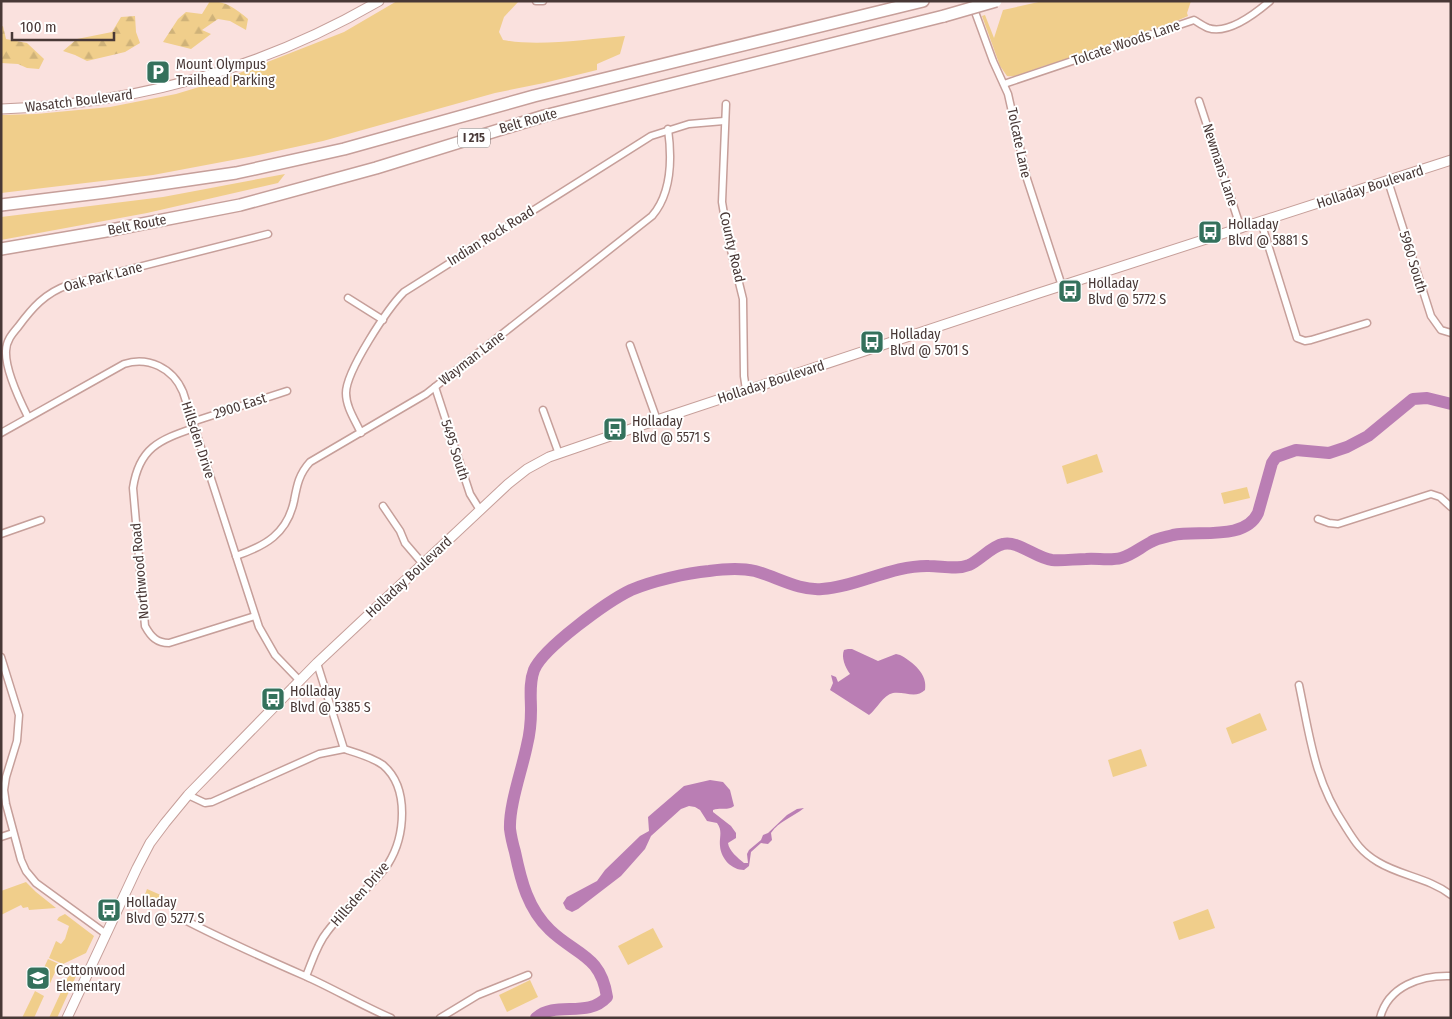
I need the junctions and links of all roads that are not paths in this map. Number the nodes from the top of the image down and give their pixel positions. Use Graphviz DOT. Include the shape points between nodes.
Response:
graph roads {
  1 [pos="379,1"];
  2 [pos="536,1"];
  3 [pos="543,1"];
  4 [pos="923,1"];
  5 [pos="971,1"];
  6 [pos="996,1"];
  7 [pos="1270,1"];
  8 [pos="1004,84"];
  9 [pos="1199,101"];
  10 [pos="726,104"];
  11 [pos="1,109"];
  12 [pos="724,121"];
  13 [pos="668,129"];
  14 [pos="1451,160"];
  15 [pos="1388,181"];
  16 [pos="1,205"];
  17 [pos="1261,222"];
  18 [pos="1241,229"];
  19 [pos="268,234"];
  20 [pos="1,249"];
  21 [pos="1062,286"];
  22 [pos="348,298"];
  23 [pos="383,320"];
  24 [pos="1368,323"];
  25 [pos="1451,333"];
  26 [pos="630,345"];
  27 [pos="435,387"];
  28 [pos="746,390"];
  29 [pos="287,391"];
  30 [pos="544,410"];
  31 [pos="28,418"];
  32 [pos="657,420"];
  33 [pos="193,425"];
  34 [pos="1,433"];
  35 [pos="361,433"];
  36 [pos="559,454"];
  37 [pos="383,506"];
  38 [pos="1451,507"];
  39 [pos="480,510"];
  40 [pos="1318,519"];
  41 [pos="40,520"];
  42 [pos="1,534"];
  43 [pos="236,556"];
  44 [pos="423,564"];
  45 [pos="255,616"];
  46 [pos="1,657"];
  47 [pos="317,663"];
  48 [pos="300,681"];
  49 [pos="1299,684"];
  50 [pos="344,749"];
  51 [pos="188,795"];
  52 [pos="13,833"];
  53 [pos="1,837"];
  54 [pos="1451,895"];
  55 [pos="183,919"];
  56 [pos="106,934"];
  57 [pos="528,975"];
  58 [pos="306,976"];
  59 [pos="1451,976"];
  60 [pos="67,1018"];
  61 [pos="391,1018"];
  62 [pos="440,1018"];
  63 [pos="1380,1018"];
  1 -- 11 [label="main road, Wasatch Boulevard" via="290,45 193,81 109,99"];
  2 -- 3 [label="street"];
  4 -- 16 [label="highway, Belt Route / I 215" via="534,96 344,149 236,173"];
  5 -- 8 [label="street, Tolcate Lane"];
  6 -- 20 [label="highway, Belt Route / I 215, bridge" via="544,116 376,168 240,204"];
  7 -- 8 [label="street, Tolcate Woods Lane" via="1250,17 1226,27 1208,28 1194,20"];
  8 -- 21 [label="street, Tolcate Lane" via="1012,106 1027,179"];
  9 -- 18 [label="street, Newmans Lane"];
  10 -- 12 [label="street, County Road"];
  12 -- 13 [label="street, Indian Rock Road"];
  12 -- 28 [label="street, County Road" via="722,202 744,299"];
  13 -- 23 [label="street, Indian Rock Road" via="651,136 413,285 400,296"];
  13 -- 27 [label="street, Wayman Lane" via="667,188 652,216"];
  14 -- 15 [label="main road, Holladay Boulevard"];
  15 -- 17 [label="main road, Holladay Boulevard"];
  15 -- 25 [label="street, 5960 South" via="1429,312 1438,327"];
  17 -- 18 [label="main road, Holladay Boulevard"];
  17 -- 24 [label="street" via="1297,338 1305,342"];
  18 -- 21 [label="main road, Holladay Boulevard"];
  19 -- 31 [label="street, Oak Park Lane" via="68,285 45,296 28,313 6,347 12,380"];
  21 -- 28 [label="main road, Holladay Boulevard"];
  22 -- 23 [label="street"];
  23 -- 35 [label="street, Indian Rock Road" via="355,364 347,385 348,404"];
  26 -- 32 [label="street"];
  27 -- 35 [label="street, Wayman Lane"];
  27 -- 39 [label="street, 5495 South" via="470,494"];
  28 -- 32 [label="main road, Holladay Boulevard"];
  29 -- 33 [label="street, 2900 East"];
  30 -- 36 [label="street"];
  31 -- 33 [label="street, Hillsden Drive" via="118,366 141,361 159,366 174,377 183,392"];
  31 -- 34 [label="street, Hillsden Drive"];
  32 -- 36 [label="main road, Holladay Boulevard"];
  33 -- 43 [label="street, Hillsden Drive"];
  33 -- 45 [label="street, Northwood Road" via="152,446 134,477 145,626 154,639 169,643"];
  35 -- 43 [label="street, Wayman Lane" via="306,466 298,481 288,518 280,530 263,545"];
  36 -- 39 [label="main road, Holladay Boulevard" via="527,469"];
  37 -- 44 [label="street" via="407,547"];
  38 -- 40 [label="street" via="1440,496 1431,494 1338,524"];
  39 -- 44 [label="main road, Holladay Boulevard"];
  41 -- 42 [label="street"];
  43 -- 45 [label="street, Hillsden Drive"];
  44 -- 47 [label="main road, Holladay Boulevard"];
  45 -- 48 [label="street, Hillsden Drive" via="270,648"];
  46 -- 52 [label="street" via="18,709 19,722 4,790"];
  47 -- 48 [label="main road, Holladay Boulevard"];
  47 -- 50 [label="street"];
  48 -- 51 [label="main road, Holladay Boulevard"];
  49 -- 54 [label="street" via="1322,785 1359,848 1381,864 1428,882"];
  50 -- 51 [label="street" via="318,754 212,802 205,803"];
  50 -- 58 [label="street, Hillsden Drive" via="378,762 391,776 398,788 401,804 400,836 387,866 326,934"];
  51 -- 56 [label="main road, Holladay Boulevard" via="150,843"];
  52 -- 53 [label="street"];
  52 -- 56 [label="street" via="21,860 32,879"];
  55 -- 58 [label="street"];
  56 -- 60 [label="main road, Holladay Boulevard"];
  57 -- 62 [label="street" via="483,993"];
  58 -- 61 [label="street"];
  59 -- 63 [label="street" via="1419,979 1405,985 1382,1009"];
}
